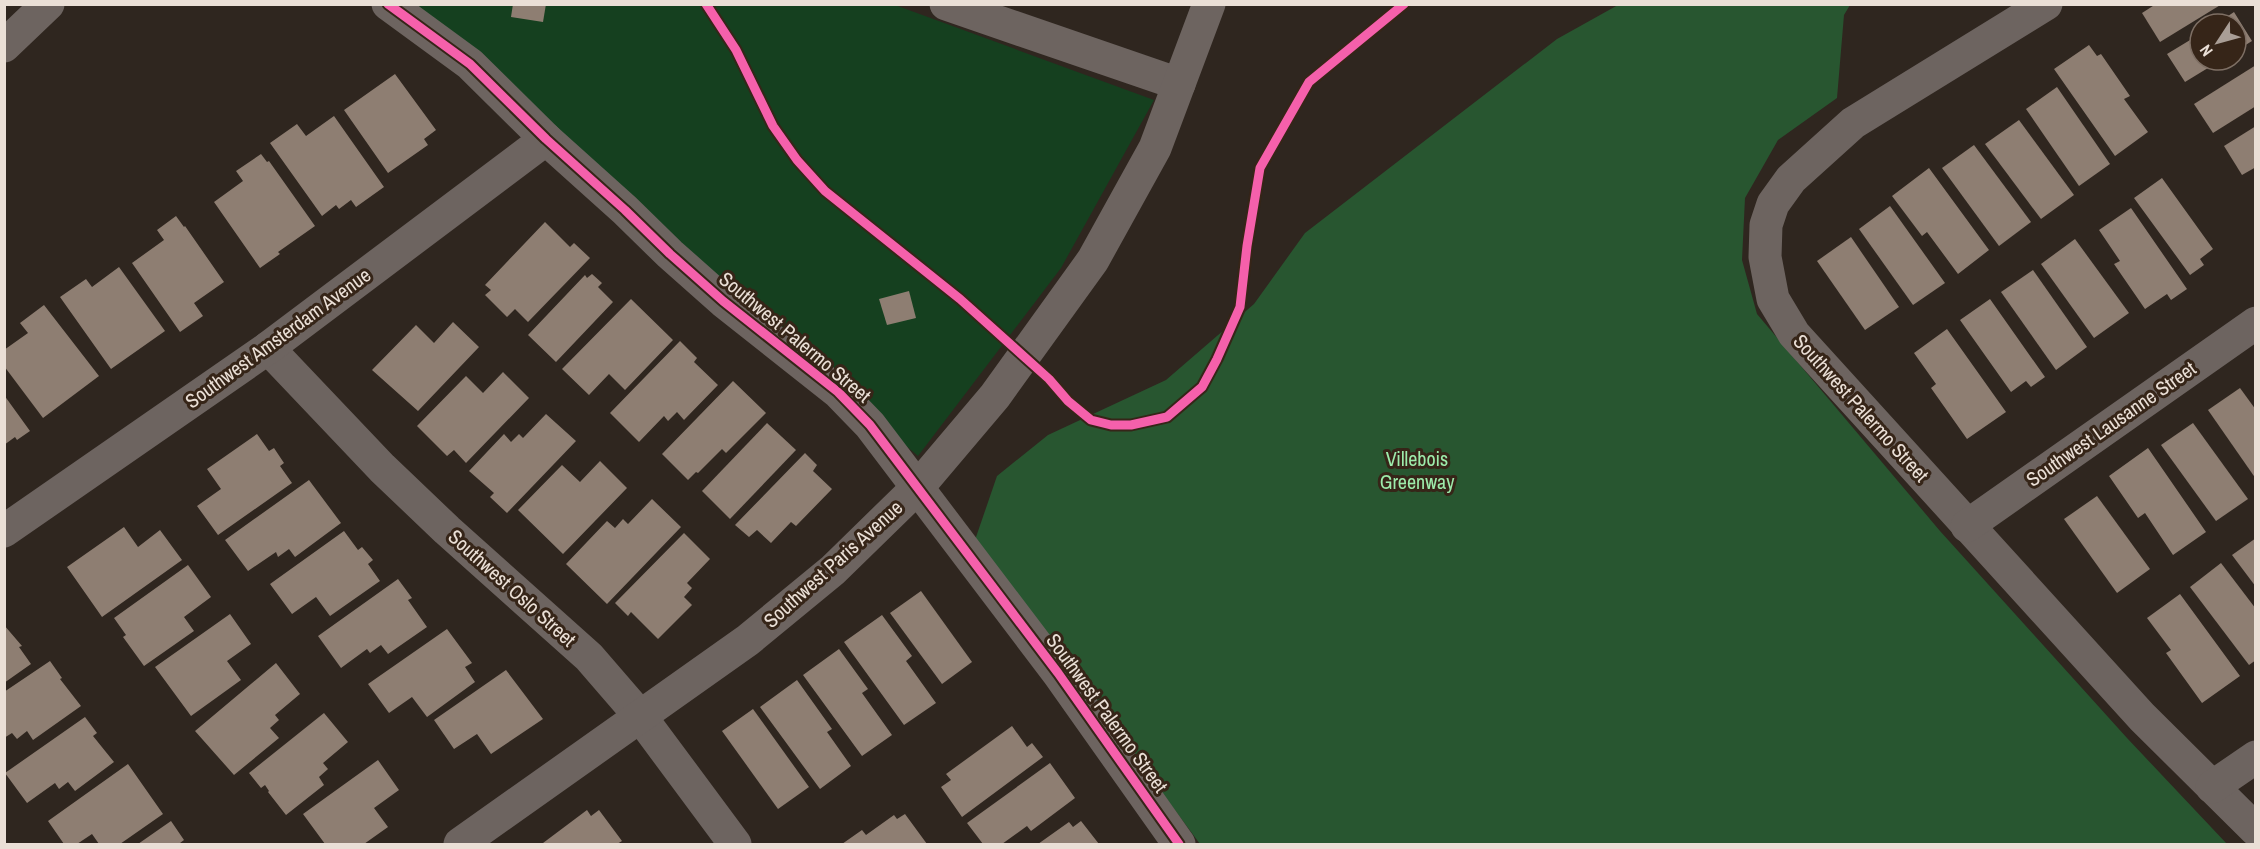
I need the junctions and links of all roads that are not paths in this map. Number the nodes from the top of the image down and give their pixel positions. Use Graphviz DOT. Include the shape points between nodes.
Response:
graph roads {
  1 [pos="48,4"];
  2 [pos="388,4"];
  3 [pos="946,4"];
  4 [pos="1209,4"];
  5 [pos="2046,4"];
  6 [pos="4,46"];
  7 [pos="1179,84"];
  8 [pos="546,139"];
  9 [pos="2256,323"];
  10 [pos="268,348"];
  11 [pos="918,486"];
  12 [pos="1967,526"];
  13 [pos="4,531"];
  14 [pos="640,716"];
  15 [pos="2256,758"];
  16 [pos="2212,788"];
  17 [pos="2256,830"];
  18 [pos="460,844"];
  19 [pos="735,844"];
  20 [pos="1179,844"];
  1 -- 6 [label="street"];
  2 -- 8 [label="street, Southwest Palermo Street" via="470,64"];
  3 -- 7 [label="street"];
  4 -- 7 [label="street, Southwest Paris Avenue"];
  5 -- 12 [label="street, Southwest Palermo Street" via="1853,123 1791,179 1773,204 1766,225 1765,256 1773,299 1794,334"];
  7 -- 11 [label="street, Southwest Paris Avenue" via="1155,148 1093,260 995,396"];
  8 -- 10 [label="street, Southwest Amsterdam Avenue"];
  8 -- 11 [label="street, Southwest Palermo Street" via="714,293 838,392"];
  9 -- 12 [label="street, Southwest Lausanne Street"];
  10 -- 13 [label="street, Southwest Amsterdam Avenue"];
  10 -- 14 [label="street, Southwest Oslo Street" via="382,468 589,657"];
  11 -- 14 [label="street, Southwest Paris Avenue" via="833,570 788,608"];
  11 -- 20 [label="street, Southwest Palermo Street"];
  12 -- 16 [label="street, Southwest Palermo Street"];
  14 -- 18 [label="street, Southwest Paris Avenue"];
  14 -- 19 [label="street, Southwest Oslo Street"];
  15 -- 16 [label="street"];
  16 -- 17 [label="street, Southwest Palermo Street"];
}
